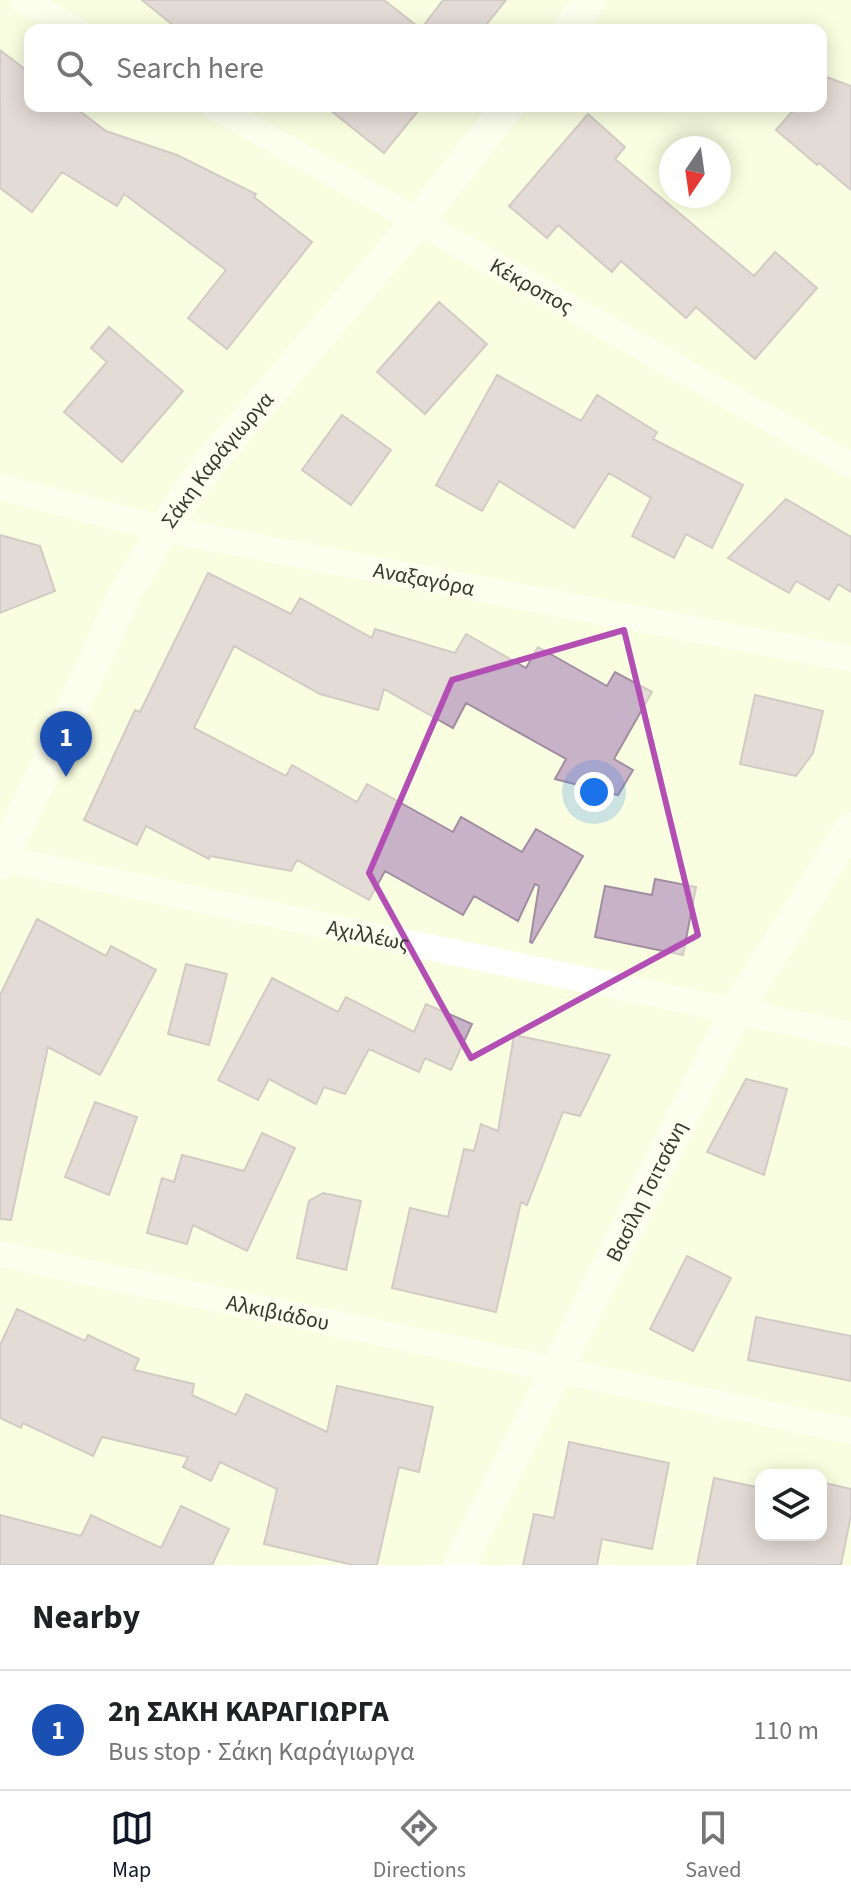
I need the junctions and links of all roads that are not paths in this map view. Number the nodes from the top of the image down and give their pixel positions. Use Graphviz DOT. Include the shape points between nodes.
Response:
graph roads {
  1 [pos="23,0"];
  2 [pos="591,0"];
  3 [pos="66,24"];
  4 [pos="572,24"];
  5 [pos="224,112"];
  6 [pos="503,112"];
  7 [pos="418,221"];
  8 [pos="851,465"];
  9 [pos="0,487"];
  10 [pos="163,529"];
  11 [pos="851,659"];
  12 [pos="851,828"];
  13 [pos="1,860"];
  14 [pos="735,1012"];
  15 [pos="851,1035"];
  16 [pos="0,1254"];
  17 [pos="556,1371"];
  18 [pos="851,1431"];
  19 [pos="459,1565"];
  1 -- 3 [label="street"];
  2 -- 4 [label="street"];
  5 -- 7 [label="street, Κέκροπος"];
  6 -- 7 [label="street, Σάκη Καράγιωργα"];
  7 -- 8 [label="street, Κέκροπος"];
  7 -- 10 [label="street, Σάκη Καράγιωργα" via="212,460"];
  9 -- 10 [label="street, Αναξαγόρα"];
  10 -- 11 [label="street, Αναξαγόρα"];
  10 -- 13 [label="street, Σάκη Καράγιωργα" via="125,594"];
  12 -- 14 [label="street, Βασίλη Τσιτσάνη"];
  13 -- 14 [label="street, Αχιλλέως"];
  14 -- 15 [label="street, Αχιλλέως"];
  14 -- 17 [label="street, Βασίλη Τσιτσάνη"];
  16 -- 17 [label="street, Αλκιβιάδου"];
  17 -- 18 [label="street, Αλκιβιάδου"];
  17 -- 19 [label="street, Βασίλη Τσιτσάνη"];
}
